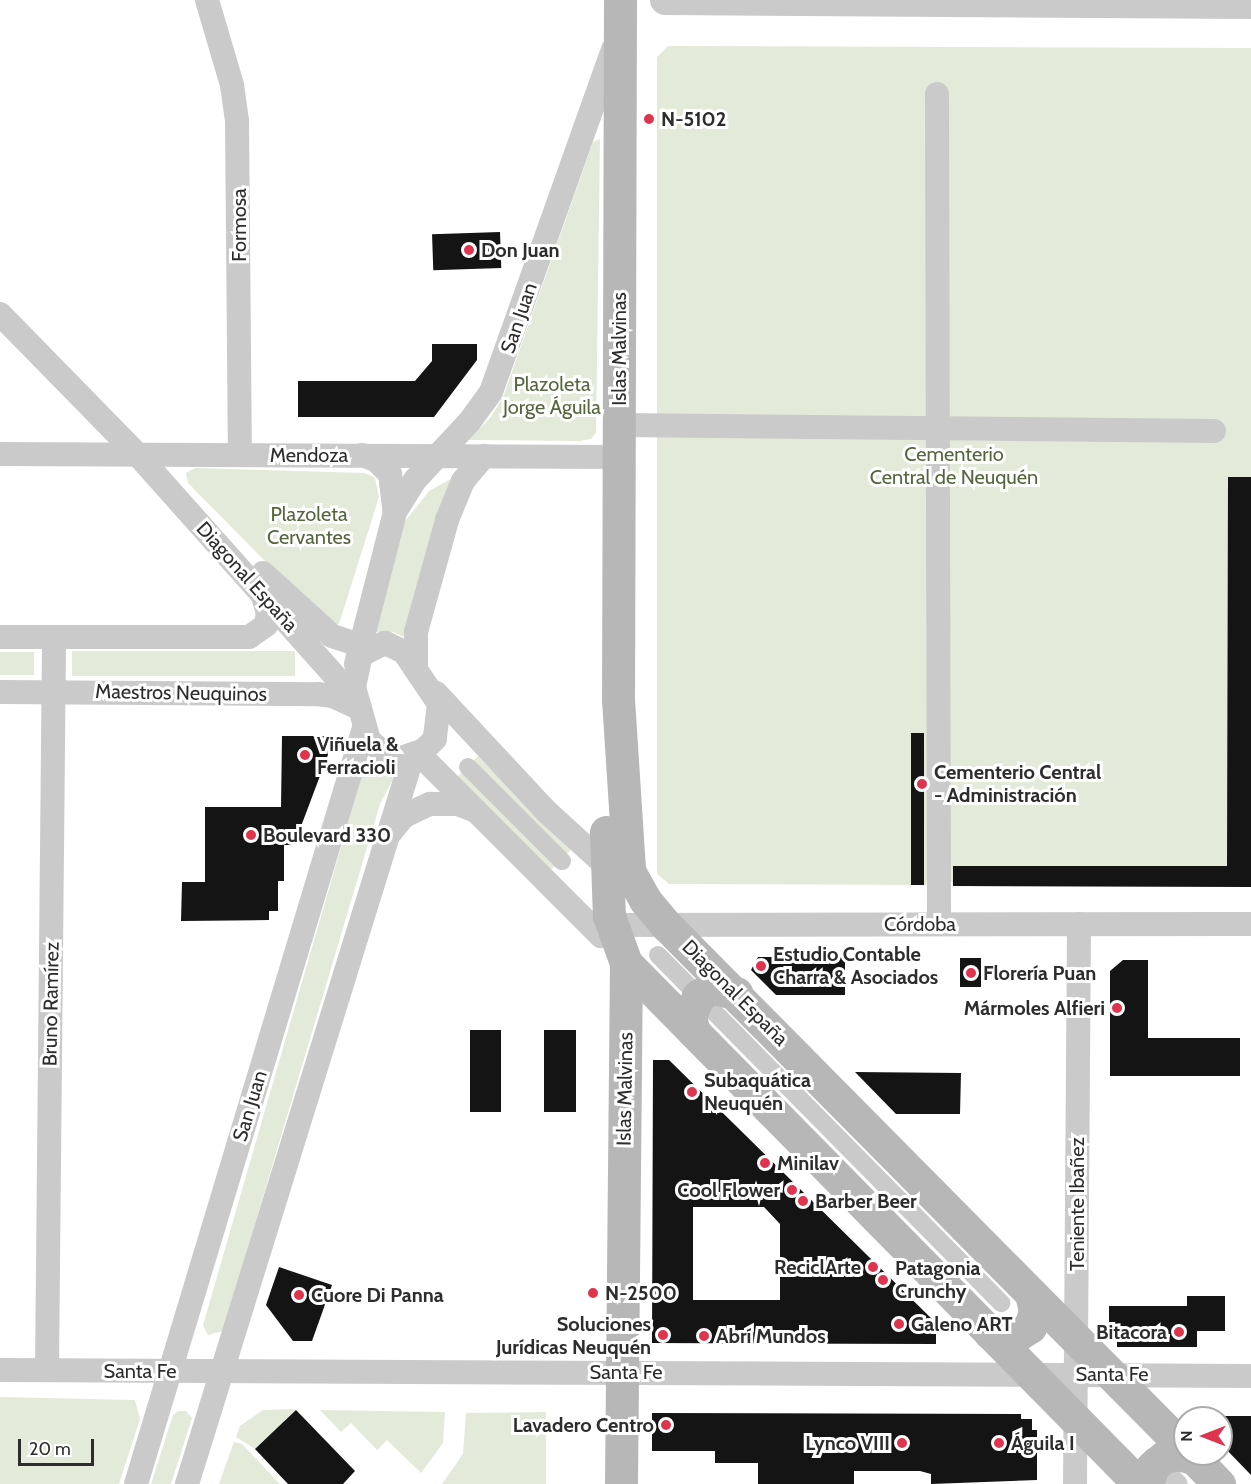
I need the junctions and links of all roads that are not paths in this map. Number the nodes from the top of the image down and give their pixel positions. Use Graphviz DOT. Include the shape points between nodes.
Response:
graph roads {
  1 [pos="207,0"];
  2 [pos="665,0"];
  3 [pos="1086,2"];
  4 [pos="1251,4"];
  5 [pos="620,15"];
  6 [pos="937,94"];
  7 [pos="0,314"];
  8 [pos="619,425"];
  9 [pos="939,428"];
  10 [pos="1214,431"];
  11 [pos="0,454"];
  12 [pos="136,454"];
  13 [pos="240,454"];
  14 [pos="362,456"];
  15 [pos="439,456"];
  16 [pos="484,456"];
  17 [pos="619,457"];
  18 [pos="395,512"];
  19 [pos="262,593"];
  20 [pos="0,637"];
  21 [pos="54,638"];
  22 [pos="362,653"];
  23 [pos="416,669"];
  24 [pos="0,692"];
  25 [pos="54,692"];
  26 [pos="435,692"];
  27 [pos="618,699"];
  28 [pos="360,712"];
  29 [pos="415,754"];
  30 [pos="468,767"];
  31 [pos="476,811"];
  32 [pos="388,837"];
  33 [pos="562,861"];
  34 [pos="607,866"];
  35 [pos="939,924"];
  36 [pos="1079,924"];
  37 [pos="1251,924"];
  38 [pos="600,925"];
  39 [pos="656,927"];
  40 [pos="626,963"];
  41 [pos="736,993"];
  42 [pos="698,996"];
  43 [pos="694,1032"];
  44 [pos="1007,1310"];
  45 [pos="1076,1339"];
  46 [pos="0,1370"];
  47 [pos="47,1370"];
  48 [pos="170,1371"];
  49 [pos="224,1371"];
  50 [pos="622,1372"];
  51 [pos="1030,1373"];
  52 [pos="1076,1374"];
  53 [pos="1111,1374"];
  54 [pos="1251,1376"];
  55 [pos="1076,1420"];
  56 [pos="1168,1466"];
  57 [pos="136,1484"];
  58 [pos="187,1484"];
  59 [pos="621,1484"];
  60 [pos="1075,1484"];
  61 [pos="1219,1484"];
  1 -- 13 [label="street, Formosa" via="232,85 237,121"];
  2 -- 3 [label="street"];
  3 -- 4 [label="street"];
  5 -- 8 [label="main road, Islas Malvinas"];
  5 -- 15 [label="street, San Juan" via="499,374 480,409"];
  6 -- 9 [label="street"];
  7 -- 12 [label="street, Diagonal España"];
  8 -- 9 [label="street"];
  8 -- 17 [label="main road, Islas Malvinas"];
  9 -- 10 [label="street"];
  9 -- 35 [label="street"];
  11 -- 12 [label="street, Mendoza"];
  12 -- 13 [label="street, Mendoza"];
  12 -- 19 [label="street, Diagonal España"];
  12 -- 22 [label="street, Diagonal España" via="321,628"];
  13 -- 14 [label="street, Mendoza"];
  14 -- 15 [label="street, Mendoza"];
  14 -- 18 [label="street, San Juan" via="376,460 390,474"];
  15 -- 16 [label="street, Mendoza"];
  15 -- 18 [label="street, San Juan" via="416,479"];
  16 -- 17 [label="street, Mendoza"];
  16 -- 23 [label="street" via="463,481 447,520 416,632"];
  17 -- 27 [label="main road, Islas Malvinas"];
  18 -- 22 [label="street, San Juan"];
  19 -- 21 [label="street" via="268,613 266,625 249,637"];
  19 -- 28 [label="street, Diagonal España"];
  20 -- 21 [label="street"];
  21 -- 25 [label="street, Bruno Ramírez"];
  22 -- 23 [label="street, Diagonal España" via="393,644"];
  22 -- 28 [label="street"];
  23 -- 26 [label="street, Diagonal España"];
  24 -- 25 [label="street, Maestros Neuquinos"];
  25 -- 28 [label="street, Maestros Neuquinos" via="318,694 333,696"];
  25 -- 47 [label="street, Bruno Ramírez"];
  26 -- 29 [label="street" via="439,729 430,744"];
  26 -- 34 [label="street, Diagonal España" via="547,812"];
  27 -- 34 [label="main road, Islas Malvinas" via="606,788"];
  27 -- 39 [label="main road, Islas Malvinas" via="626,861"];
  28 -- 29 [label="street, Diagonal España" via="369,740 385,754"];
  28 -- 48 [label="street, San Juan"];
  29 -- 31 [label="street"];
  29 -- 32 [label="street"];
  30 -- 33 [label="street"];
  31 -- 32 [label="street" via="458,804 430,804 404,816"];
  31 -- 38 [label="street"];
  32 -- 49 [label="street"];
  34 -- 38 [label="main road, Islas Malvinas"];
  34 -- 39 [label="street, Diagonal España"];
  35 -- 36 [label="street, Córdoba"];
  35 -- 39 [label="street, Córdoba"];
  36 -- 37 [label="street, Córdoba"];
  36 -- 45 [label="street, Teniente Ibañez"];
  38 -- 39 [label="street, Córdoba"];
  38 -- 40 [label="main road, Islas Malvinas"];
  39 -- 41 [label="main road, Diagonal España"];
  39 -- 42 [label="street"];
  40 -- 43 [label="main road, Diagonal España"];
  40 -- 50 [label="main road, Islas Malvinas"];
  41 -- 42 [label="main road" via="712,988"];
  41 -- 44 [label="main road, Diagonal España"];
  42 -- 43 [label="main road" via="690,1017"];
  42 -- 44 [label="street"];
  43 -- 44 [label="main road, Diagonal España"];
  44 -- 45 [label="main road, Diagonal España"];
  44 -- 51 [label="main road, Diagonal España"];
  45 -- 52 [label="street, Teniente Ibañez"];
  45 -- 53 [label="main road, Diagonal España"];
  46 -- 47 [label="street, Santa Fe"];
  47 -- 48 [label="street, Santa Fe"];
  48 -- 49 [label="street, Santa Fe"];
  48 -- 57 [label="street, San Juan"];
  49 -- 50 [label="street, Santa Fe"];
  49 -- 58 [label="street"];
  50 -- 51 [label="street, Santa Fe"];
  50 -- 59 [label="main road, Islas Malvinas"];
  51 -- 52 [label="street, Santa Fe"];
  51 -- 55 [label="main road, Diagonal España"];
  52 -- 53 [label="street, Santa Fe"];
  52 -- 55 [label="street, Teniente Ibañez"];
  53 -- 54 [label="street, Santa Fe"];
  53 -- 56 [label="main road, Diagonal España"];
  55 -- 56 [label="main road, Diagonal España"];
  55 -- 60 [label="street, Teniente Ibañez"];
  56 -- 61 [label="main road, Diagonal España"];
}
